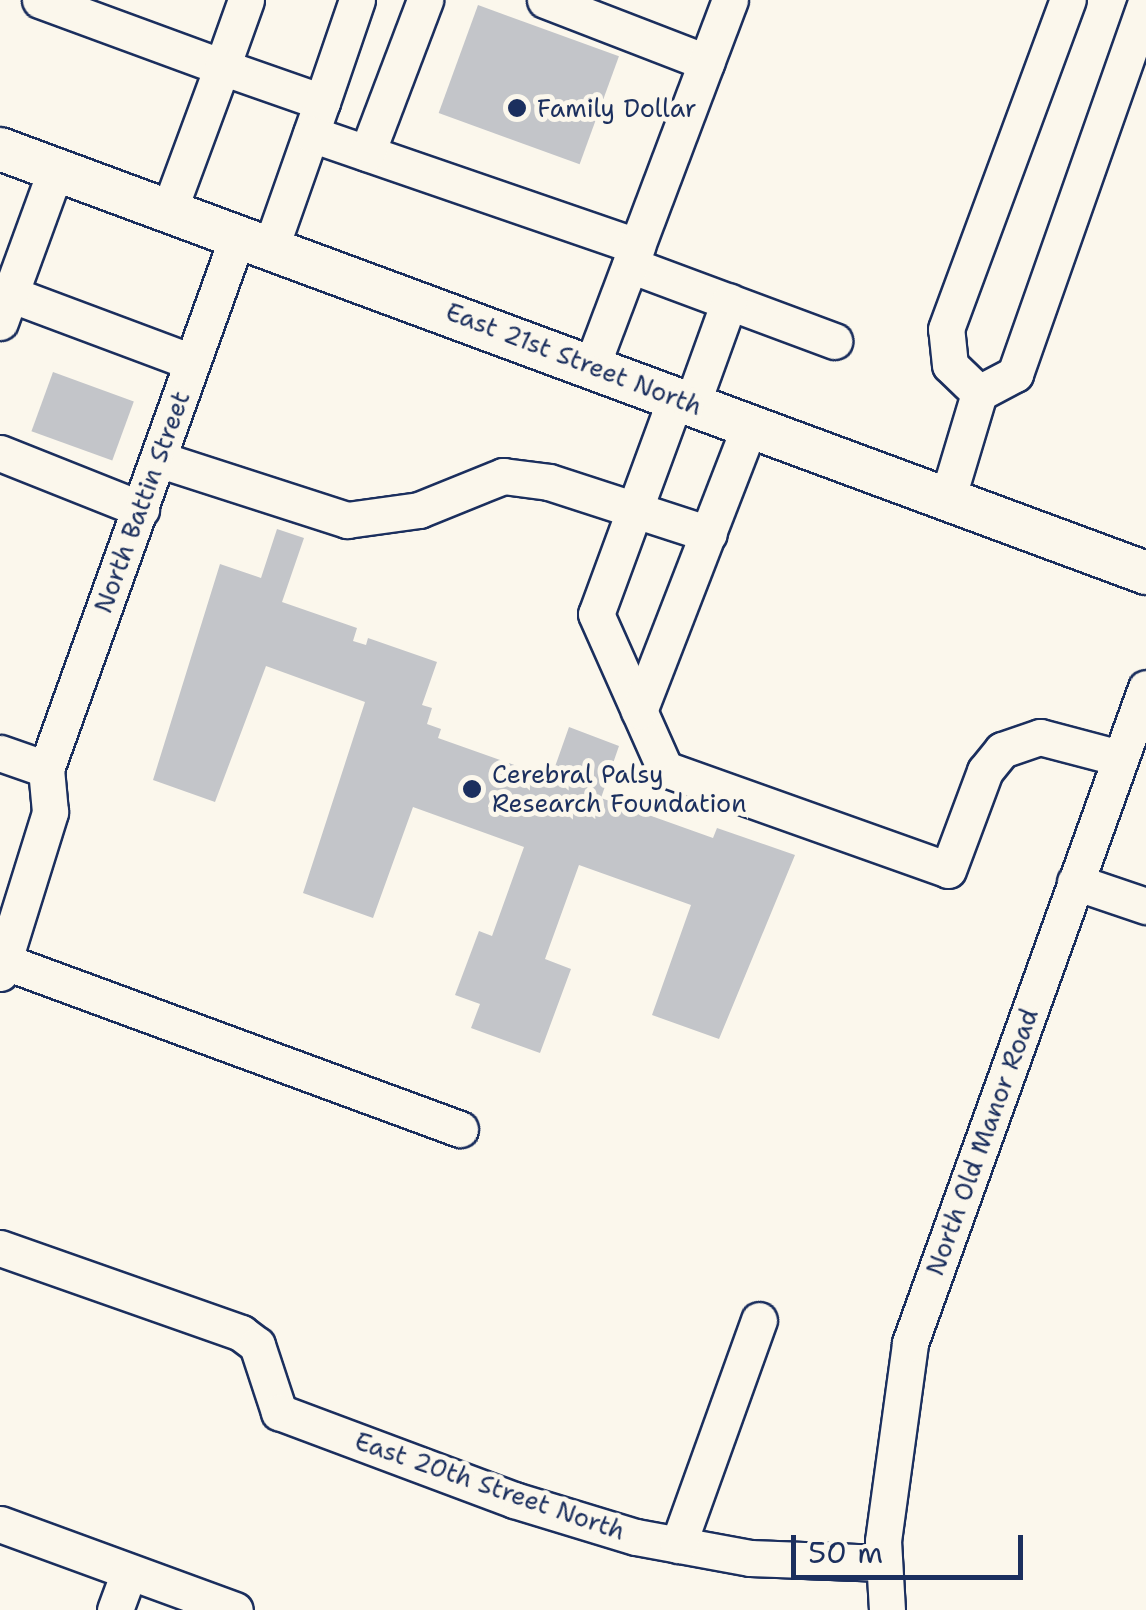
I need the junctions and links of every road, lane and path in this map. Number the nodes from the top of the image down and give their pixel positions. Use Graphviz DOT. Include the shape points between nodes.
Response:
graph roads {
  1 [pos="40,0"];
  2 [pos="246,0"];
  3 [pos="357,0"];
  4 [pos="425,0"];
  5 [pos="545,0"];
  6 [pos="730,0"];
  7 [pos="1068,0"];
  8 [pos="1146,2"];
  9 [pos="706,62"];
  10 [pos="222,67"];
  11 [pos="317,118"];
  12 [pos="0,149"];
  13 [pos="367,153"];
  14 [pos="56,169"];
  15 [pos="169,210"];
  16 [pos="255,241"];
  17 [pos="633,256"];
  18 [pos="729,302"];
  19 [pos="5,308"];
  20 [pos="834,341"];
  21 [pos="192,362"];
  22 [pos="592,366"];
  23 [pos="979,393"];
  24 [pos="684,400"];
  25 [pos="750,425"];
  26 [pos="0,453"];
  27 [pos="158,458"];
  28 [pos="947,500"];
  29 [pos="634,508"];
  30 [pos="141,509"];
  31 [pos="710,534"];
  32 [pos="1146,573"];
  33 [pos="1146,688"];
  34 [pos="639,710"];
  35 [pos="0,752"];
  36 [pos="1120,758"];
  37 [pos="46,769"];
  38 [pos="1075,882"];
  39 [pos="1146,906"];
  40 [pos="2,967"];
  41 [pos="460,1129"];
  42 [pos="0,1248"];
  43 [pos="759,1320"];
  44 [pos="0,1524"];
  45 [pos="678,1545"];
  46 [pos="884,1563"];
  47 [pos="129,1572"];
  48 [pos="116,1610"];
  49 [pos="235,1610"];
  50 [pos="887,1610"];
  1 -- 10 [label="street"];
  2 -- 10 [label="street"];
  3 -- 11 [label="street, North Battin Street"];
  4 -- 13 [label="street"];
  5 -- 9 [label="street"];
  6 -- 9 [label="street"];
  7 -- 23 [label="street" via="946,329 950,364"];
  8 -- 23 [label="street" via="1015,374"];
  9 -- 17 [label="street"];
  10 -- 11 [label="street"];
  10 -- 15 [label="street"];
  11 -- 13 [label="street"];
  11 -- 16 [label="street, North Battin Street"];
  12 -- 14 [label="main road, East 21st Street North"];
  13 -- 17 [label="street"];
  14 -- 15 [label="main road, East 21st Street North"];
  14 -- 19 [label="street"];
  15 -- 16 [label="main road, East 21st Street North"];
  16 -- 21 [label="street, North Battin Street"];
  16 -- 22 [label="main road, East 21st Street North"];
  17 -- 18 [label="street"];
  17 -- 22 [label="street"];
  18 -- 20 [label="street"];
  18 -- 24 [label="street"];
  19 -- 21 [label="street"];
  21 -- 27 [label="street, North Battin Street"];
  22 -- 24 [label="main road, East 21st Street North"];
  23 -- 28 [label="street"];
  24 -- 25 [label="main road, East 21st Street North"];
  24 -- 29 [label="street"];
  25 -- 28 [label="main road, East 21st Street North"];
  25 -- 31 [label="street"];
  26 -- 30 [label="street"];
  27 -- 29 [label="street" via="347,520 418,510 503,476"];
  27 -- 30 [label="street, North Battin Street"];
  28 -- 32 [label="main road, East 21st Street North"];
  29 -- 31 [label="street"];
  29 -- 34 [label="street" via="596,614"];
  30 -- 37 [label="street, North Battin Street"];
  31 -- 34 [label="street"];
  33 -- 36 [label="street, North Old Manor Road"];
  34 -- 36 [label="street" via="665,769 948,870 985,771 1002,750 1040,737"];
  35 -- 37 [label="street"];
  36 -- 38 [label="street, North Old Manor Road"];
  37 -- 40 [label="street" via="50,812"];
  38 -- 39 [label="street"];
  38 -- 46 [label="street, North Old Manor Road" via="910,1343"];
  40 -- 41 [label="street"];
  42 -- 45 [label="street, East 20th Street North" via="240,1332 258,1345 279,1412 514,1500"];
  43 -- 45 [label="street"];
  44 -- 47 [label="street"];
  45 -- 46 [label="street, East 20th Street North" via="750,1558"];
  46 -- 50 [label="street, North Old Manor Road"];
  47 -- 48 [label="street"];
  47 -- 49 [label="street"];
}
